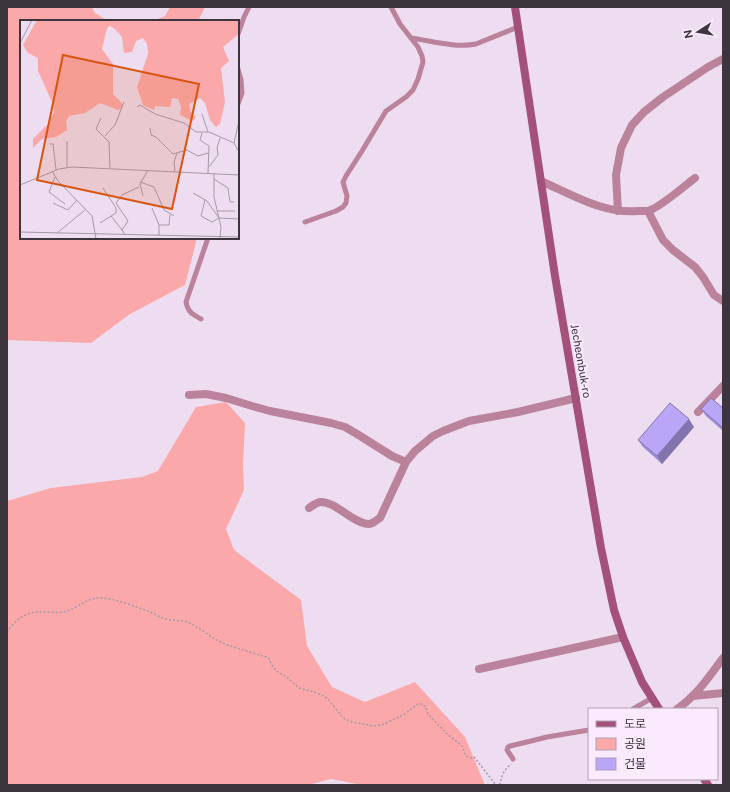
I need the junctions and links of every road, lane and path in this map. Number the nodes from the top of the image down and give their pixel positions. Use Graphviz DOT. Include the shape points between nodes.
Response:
graph roads {
  1 [pos="249,7"];
  2 [pos="391,7"];
  3 [pos="515,7"];
  4 [pos="518,27"];
  5 [pos="239,31"];
  6 [pos="411,38"];
  7 [pos="723,59"];
  8 [pos="239,72"];
  9 [pos="239,101"];
  10 [pos="695,178"];
  11 [pos="541,180"];
  12 [pos="648,210"];
  13 [pos="618,211"];
  14 [pos="305,222"];
  15 [pos="208,239"];
  16 [pos="723,301"];
  17 [pos="201,319"];
  18 [pos="723,386"];
  19 [pos="188,395"];
  20 [pos="576,398"];
  21 [pos="698,412"];
  22 [pos="406,462"];
  23 [pos="309,508"];
  24 [pos="7,632"];
  25 [pos="623,637"];
  26 [pos="723,658"];
  27 [pos="479,669"];
  28 [pos="723,693"];
  29 [pos="693,696"];
  30 [pos="652,698"];
  31 [pos="635,708"];
  32 [pos="658,708"];
  33 [pos="677,708"];
  34 [pos="588,730"];
  35 [pos="513,759"];
  36 [pos="496,785"];
  37 [pos="500,785"];
  1 -- 5 [label="lane"];
  2 -- 6 [label="lane"];
  3 -- 4 [label="street, Jecheonbuk-ro"];
  4 -- 6 [label="lane" via="470,45 453,45"];
  4 -- 11 [label="street, Jecheonbuk-ro"];
  6 -- 14 [label="lane" via="423,62 412,90 386,110 346,176 343,182 347,196 343,207"];
  7 -- 13 [label="street" via="663,97 632,125 621,148 616,175"];
  8 -- 9 [label="lane" via="242,80"];
  10 -- 12 [label="street"];
  11 -- 13 [label="street" via="588,202"];
  11 -- 20 [label="street, Jecheonbuk-ro"];
  12 -- 13 [label="street"];
  12 -- 16 [label="street" via="663,240 694,267 714,295"];
  15 -- 17 [label="lane" via="186,302 188,310"];
  18 -- 21 [label="street"];
  19 -- 22 [label="street" via="206,394 226,398 270,411 345,427"];
  20 -- 22 [label="street" via="456,426 433,436"];
  20 -- 25 [label="street, Jecheonbuk-ro" via="601,548 614,610"];
  22 -- 23 [label="street" via="380,518 374,523 360,522 325,502 319,502"];
  24 -- 36 [label="path" via="17,620 29,613 65,612 83,602 100,598 129,604 167,620 187,622 225,645 268,657 279,673 299,688 328,699 343,718 352,722 382,725 418,704 423,704 428,714 462,746 466,756 474,757"];
  25 -- 27 [label="street"];
  25 -- 30 [label="street, Jecheonbuk-ro" via="642,682"];
  26 -- 29 [label="street"];
  28 -- 29 [label="street"];
  29 -- 33 [label="street"];
  30 -- 31 [label="lane"];
  30 -- 32 [label="street, Jecheonbuk-ro"];
  34 -- 35 [label="lane" via="510,746 507,750"];
  35 -- 37 [label="path" via="503,772"];
}
